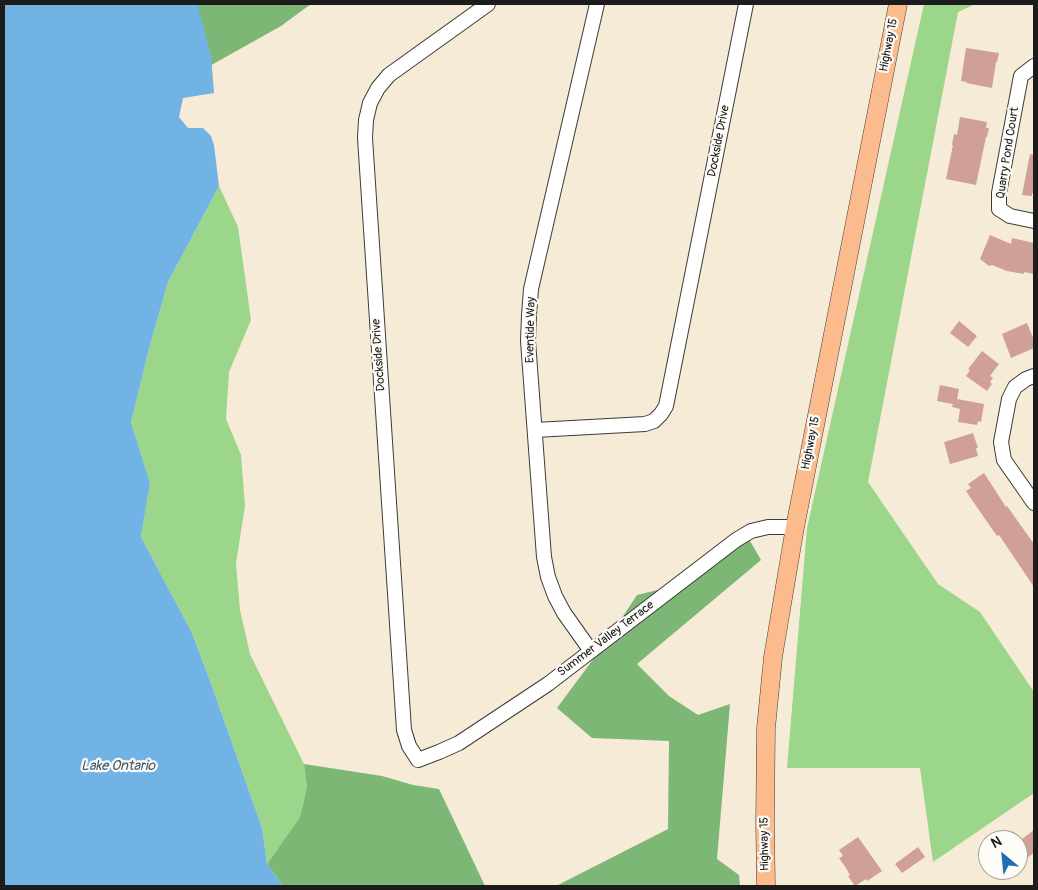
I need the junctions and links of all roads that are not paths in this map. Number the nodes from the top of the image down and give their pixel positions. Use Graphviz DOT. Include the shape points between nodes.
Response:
graph roads {
  1 [pos="488,4"];
  2 [pos="597,4"];
  3 [pos="746,4"];
  4 [pos="898,4"];
  5 [pos="1034,66"];
  6 [pos="1034,221"];
  7 [pos="1034,376"];
  8 [pos="535,430"];
  9 [pos="1034,503"];
  10 [pos="795,527"];
  11 [pos="591,651"];
  12 [pos="418,760"];
  13 [pos="766,886"];
  1 -- 12 [label="street, Dockside Drive" via="389,75 378,88 366,120 404,730"];
  2 -- 8 [label="street, Eventide Way" via="528,315"];
  3 -- 8 [label="street, Dockside Drive" via="666,406 654,420 645,424"];
  4 -- 10 [label="main road, Highway 15"];
  5 -- 6 [label="street, Quarry Pond Court" via="1021,76 999,194 1000,209 1010,216"];
  7 -- 9 [label="street" via="1015,387 1009,399 1000,442 1004,460"];
  8 -- 11 [label="street, Eventide Way" via="548,577 564,614"];
  10 -- 11 [label="street, Summer Valley Terrace" via="768,527 736,540"];
  10 -- 13 [label="main road, Highway 15" via="773,657 766,728"];
  11 -- 12 [label="street, Summer Valley Terrace" via="459,743"];
}
